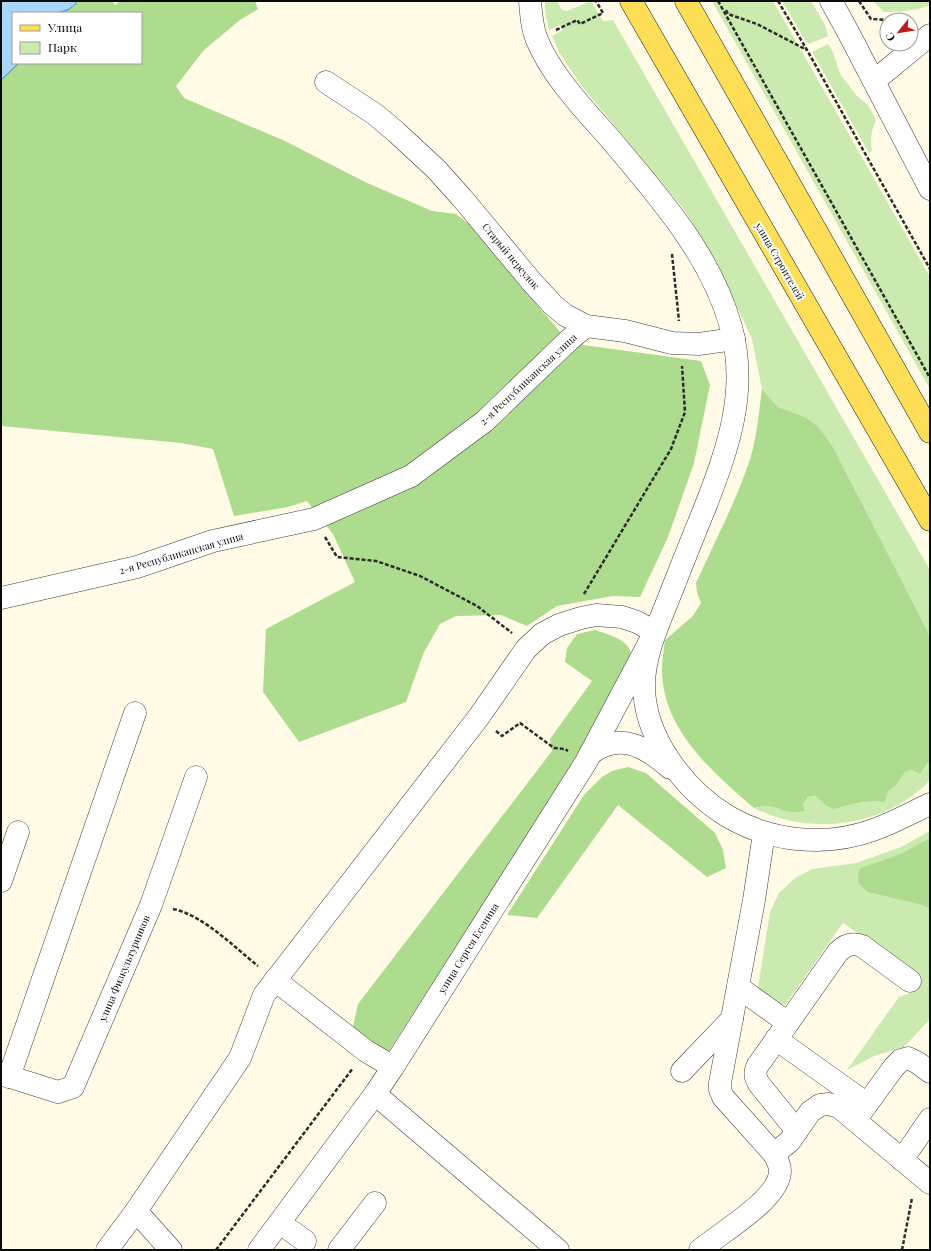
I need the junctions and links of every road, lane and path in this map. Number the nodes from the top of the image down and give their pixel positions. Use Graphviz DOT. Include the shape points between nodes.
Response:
graph roads {
  1 [pos="530,1"];
  2 [pos="596,1"];
  3 [pos="631,1"];
  4 [pos="686,1"];
  5 [pos="778,1"];
  6 [pos="830,1"];
  7 [pos="859,1"];
  8 [pos="719,2"];
  9 [pos="879,19"];
  10 [pos="550,33"];
  11 [pos="930,35"];
  12 [pos="807,50"];
  13 [pos="874,81"];
  14 [pos="326,82"];
  15 [pos="930,189"];
  16 [pos="930,269"];
  17 [pos="586,326"];
  18 [pos="734,339"];
  19 [pos="681,344"];
  20 [pos="930,378"];
  21 [pos="930,432"];
  22 [pos="314,519"];
  23 [pos="930,520"];
  24 [pos="1,598"];
  25 [pos="567,623"];
  26 [pos="655,632"];
  27 [pos="512,634"];
  28 [pos="135,713"];
  29 [pos="478,718"];
  30 [pos="565,749"];
  31 [pos="590,754"];
  32 [pos="196,777"];
  33 [pos="688,785"];
  34 [pos="930,796"];
  35 [pos="922,808"];
  36 [pos="18,832"];
  37 [pos="764,833"];
  38 [pos="1,881"];
  39 [pos="151,905"];
  40 [pos="275,980"];
  41 [pos="910,981"];
  42 [pos="738,988"];
  43 [pos="732,1019"];
  44 [pos="782,1031"];
  45 [pos="366,1051"];
  46 [pos="393,1067"];
  47 [pos="682,1071"];
  48 [pos="930,1072"];
  49 [pos="5,1076"];
  50 [pos="375,1094"];
  51 [pos="861,1113"];
  52 [pos="930,1119"];
  53 [pos="797,1131"];
  54 [pos="774,1154"];
  55 [pos="916,1172"];
  56 [pos="375,1203"];
  57 [pos="136,1212"];
  58 [pos="280,1223"];
  59 [pos="305,1241"];
  60 [pos="107,1250"];
  61 [pos="171,1250"];
  62 [pos="216,1250"];
  63 [pos="259,1250"];
  64 [pos="339,1250"];
  65 [pos="558,1250"];
  66 [pos="700,1250"];
  67 [pos="902,1250"];
  1 -- 18 [label="street" via="537,40 544,54 569,91 660,199 687,236 721,298"];
  2 -- 10 [label="path" via="603,13 580,24 577,20"];
  3 -- 23 [label="main road, улица Строителей"];
  4 -- 21 [label="main road"];
  5 -- 12 [label="path"];
  6 -- 13 [label="street"];
  7 -- 9 [label="path" via="871,19"];
  8 -- 12 [label="path" via="728,14 757,24"];
  8 -- 20 [label="path"];
  11 -- 13 [label="street"];
  12 -- 16 [label="path"];
  13 -- 15 [label="street"];
  14 -- 17 [label="street, Старый переулок" via="376,115 436,169 553,305"];
  17 -- 19 [label="street, Старый переулок" via="625,331"];
  17 -- 22 [label="street, 2-я Республиканская улица" via="485,421 411,476"];
  18 -- 19 [label="street, Старый переулок"];
  18 -- 26 [label="street" via="737,395 731,434 720,470"];
  19 -- 25 [label="path" via="685,412 671,449"];
  22 -- 24 [label="street, 2-я Республиканская улица" via="213,541 137,566"];
  22 -- 27 [label="path" via="337,557 376,561 420,576 477,606"];
  25 -- 26 [label="street" via="596,615 622,617"];
  25 -- 29 [label="street" via="542,634 531,643"];
  26 -- 31 [label="street, улица Сергея Есенина"];
  26 -- 33 [label="street" via="646,668 645,700 656,736"];
  28 -- 49 [label="street"];
  29 -- 30 [label="path" via="502,736 520,723 554,748"];
  29 -- 40 [label="street"];
  31 -- 33 [label="street" via="597,748 613,743 630,744 656,755"];
  31 -- 46 [label="street, улица Сергея Есенина"];
  32 -- 39 [label="street, улица Физкультурников"];
  33 -- 37 [label="street" via="726,815 746,827"];
  34 -- 35 [label="street"];
  35 -- 37 [label="street" via="894,822 846,837 802,840"];
  36 -- 38 [label="street"];
  37 -- 42 [label="street"];
  39 -- 40 [label="path" via="182,911 201,920"];
  39 -- 49 [label="street, улица Физкультурников" via="73,1087 58,1092"];
  40 -- 45 [label="street"];
  40 -- 57 [label="street" via="264,995 240,1058"];
  41 -- 44 [label="street" via="862,946 848,945 838,952"];
  42 -- 43 [label="street"];
  42 -- 44 [label="street"];
  43 -- 47 [label="street"];
  43 -- 54 [label="street" via="720,1090 727,1102"];
  44 -- 51 [label="street"];
  44 -- 53 [label="street" via="758,1065 755,1071 756,1078"];
  45 -- 46 [label="street"];
  45 -- 62 [label="path"];
  46 -- 50 [label="street, улица Сергея Есенина"];
  48 -- 51 [label="street" via="908,1058 901,1060"];
  50 -- 58 [label="street, улица Сергея Есенина"];
  50 -- 65 [label="street"];
  51 -- 53 [label="street" via="828,1104 820,1105 810,1112"];
  51 -- 55 [label="street"];
  52 -- 55 [label="street"];
  53 -- 54 [label="street" via="790,1141"];
  54 -- 66 [label="street" via="779,1162 780,1171 771,1191 758,1205"];
  55 -- 67 [label="path"];
  56 -- 64 [label="street"];
  57 -- 60 [label="street"];
  57 -- 61 [label="street"];
  58 -- 59 [label="street"];
  58 -- 63 [label="street, улица Сергея Есенина"];
}
